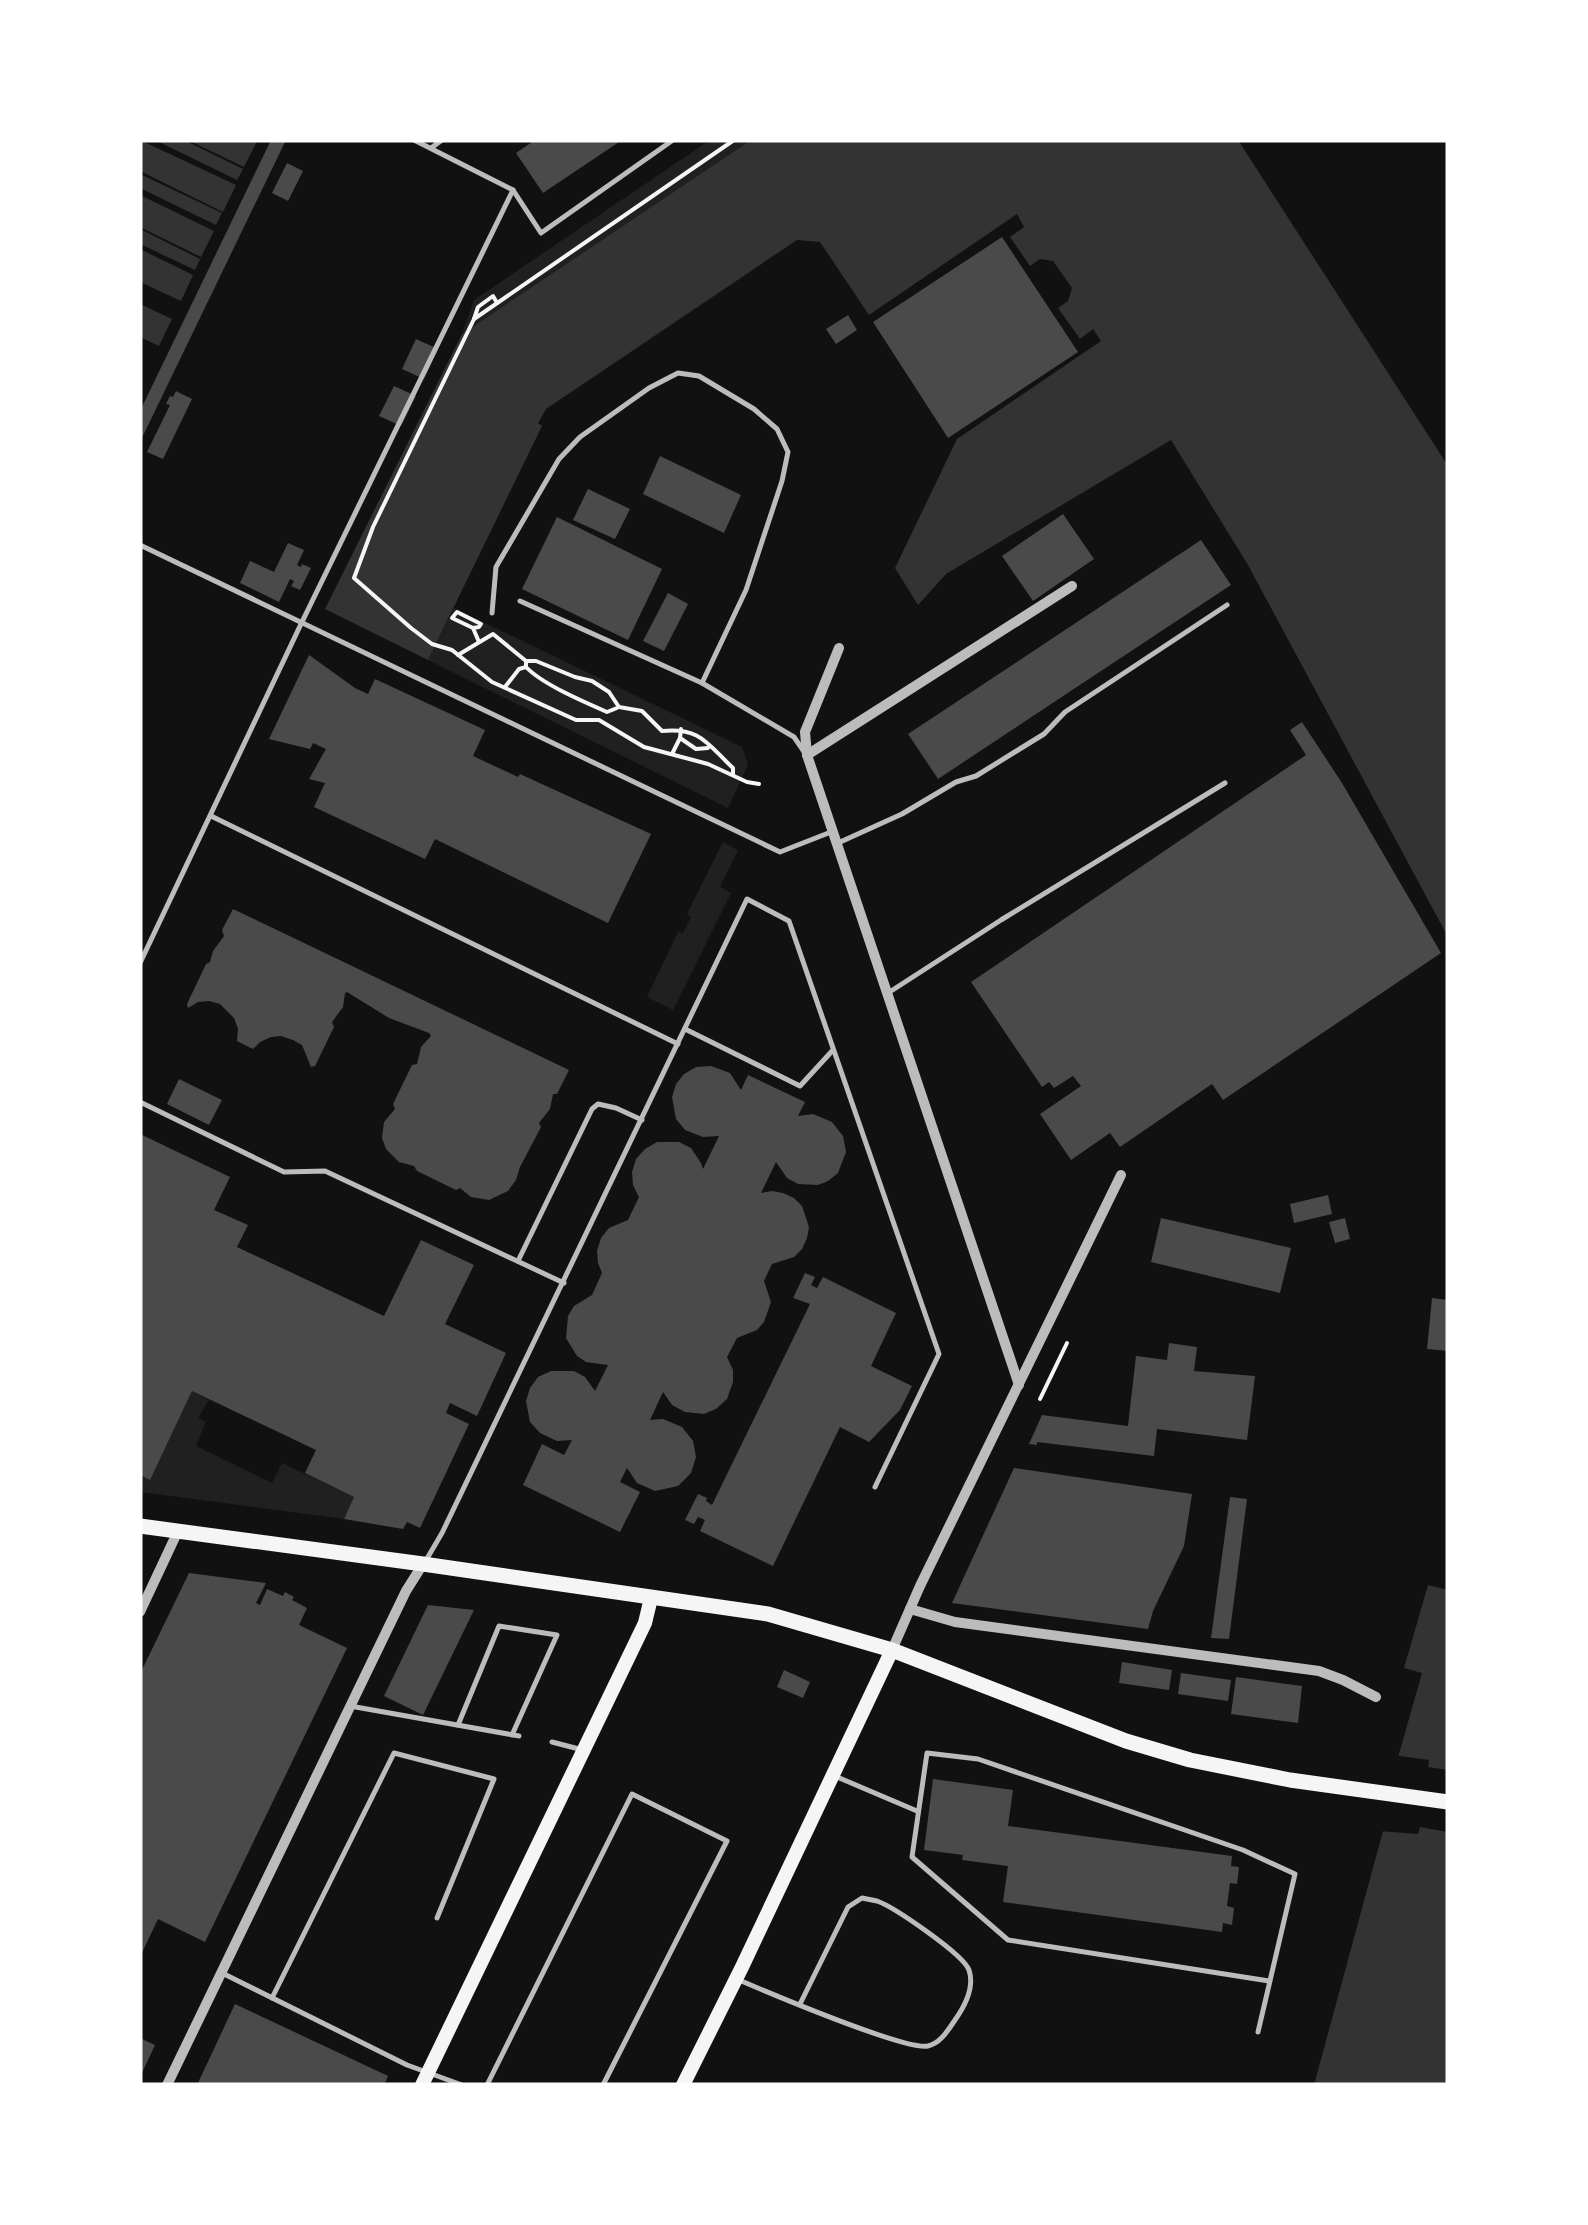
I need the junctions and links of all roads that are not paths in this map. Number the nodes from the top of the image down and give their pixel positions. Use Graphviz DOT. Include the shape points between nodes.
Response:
graph roads {
  1 [pos="414,140"];
  2 [pos="442,140"];
  3 [pos="673,140"];
  4 [pos="431,148"];
  5 [pos="513,190"];
  6 [pos="140,545"];
  7 [pos="1072,586"];
  8 [pos="520,601"];
  9 [pos="1227,605"];
  10 [pos="492,613"];
  11 [pos="301,624"];
  12 [pos="839,648"];
  13 [pos="702,683"];
  14 [pos="807,756"];
  15 [pos="1225,783"];
  16 [pos="211,816"];
  17 [pos="831,832"];
  18 [pos="835,844"];
  19 [pos="140,963"];
  20 [pos="886,994"];
  21 [pos="685,1029"];
  22 [pos="678,1044"];
  23 [pos="833,1050"];
  24 [pos="140,1102"];
  25 [pos="642,1120"];
  26 [pos="1121,1174"];
  27 [pos="518,1262"];
  28 [pos="564,1283"];
  29 [pos="1019,1385"];
  30 [pos="875,1487"];
  31 [pos="140,1526"];
  32 [pos="178,1531"];
  33 [pos="424,1564"];
  34 [pos="650,1598"];
  35 [pos="910,1609"];
  36 [pos="140,1612"];
  37 [pos="892,1650"];
  38 [pos="1376,1697"];
  39 [pos="350,1706"];
  40 [pos="458,1726"];
  41 [pos="552,1742"];
  42 [pos="582,1750"];
  43 [pos="833,1775"];
  44 [pos="1448,1802"];
  45 [pos="917,1811"];
  46 [pos="437,1918"];
  47 [pos="222,1973"];
  48 [pos="736,1978"];
  49 [pos="1269,1982"];
  50 [pos="272,1998"];
  51 [pos="800,2004"];
  52 [pos="1258,2032"];
  53 [pos="424,2079"];
  54 [pos="167,2085"];
  55 [pos="462,2085"];
  56 [pos="487,2085"];
  57 [pos="603,2085"];
  58 [pos="683,2085"];
  1 -- 4 [label="lane"];
  2 -- 4 [label="lane"];
  3 -- 5 [label="lane" via="541,233"];
  4 -- 5 [label="lane"];
  5 -- 11 [label="lane"];
  6 -- 11 [label="lane"];
  7 -- 14 [label="street"];
  8 -- 13 [label="lane"];
  9 -- 18 [label="lane" via="976,776"];
  10 -- 13 [label="lane" via="496,567 559,459 649,388 678,373 699,376 778,429 788,452 746,590"];
  11 -- 16 [label="lane"];
  11 -- 17 [label="lane" via="780,852"];
  12 -- 14 [label="street" via="805,732"];
  13 -- 14 [label="lane" via="794,737"];
  14 -- 17 [label="street"];
  15 -- 20 [label="lane"];
  16 -- 19 [label="lane"];
  16 -- 22 [label="lane"];
  17 -- 18 [label="street"];
  18 -- 20 [label="street"];
  20 -- 29 [label="street"];
  21 -- 22 [label="lane"];
  21 -- 23 [label="lane" via="800,1086"];
  21 -- 23 [label="lane" via="747,899 789,921"];
  22 -- 25 [label="lane"];
  23 -- 30 [label="lane" via="939,1354"];
  24 -- 27 [label="lane" via="284,1172 326,1171"];
  25 -- 27 [label="lane" via="606,1104 592,1109"];
  25 -- 28 [label="lane"];
  26 -- 29 [label="street"];
  27 -- 28 [label="lane"];
  28 -- 33 [label="lane"];
  29 -- 35 [label="street"];
  31 -- 32 [label="main road"];
  32 -- 33 [label="main road"];
  32 -- 36 [label="street"];
  33 -- 34 [label="main road"];
  33 -- 39 [label="street"];
  34 -- 37 [label="main road" via="784,1618"];
  34 -- 42 [label="main road" via="645,1623"];
  35 -- 37 [label="street"];
  35 -- 38 [label="street" via="955,1622 1318,1671"];
  37 -- 43 [label="main road"];
  37 -- 44 [label="main road" via="1156,1750 1290,1780"];
  39 -- 40 [label="lane"];
  39 -- 47 [label="street"];
  40 -- 40 [label="lane" via="516,1736 557,1635 499,1626"];
  41 -- 42 [label="lane"];
  42 -- 53 [label="main road"];
  43 -- 45 [label="lane"];
  43 -- 48 [label="main road"];
  45 -- 49 [label="lane" via="912,1856 1008,1940"];
  45 -- 49 [label="lane" via="927,1753 978,1759 1295,1874"];
  46 -- 50 [label="lane" via="494,1779 394,1753"];
  47 -- 50 [label="lane"];
  47 -- 54 [label="street"];
  48 -- 51 [label="lane"];
  48 -- 58 [label="main road"];
  49 -- 52 [label="lane"];
  50 -- 53 [label="lane"];
  51 -- 51 [label="lane" via="927,2046 942,2039 971,1985 954,1951 880,1902 862,1898 848,1907"];
  53 -- 55 [label="lane"];
  56 -- 57 [label="lane" via="632,1794 726,1841"];
}
